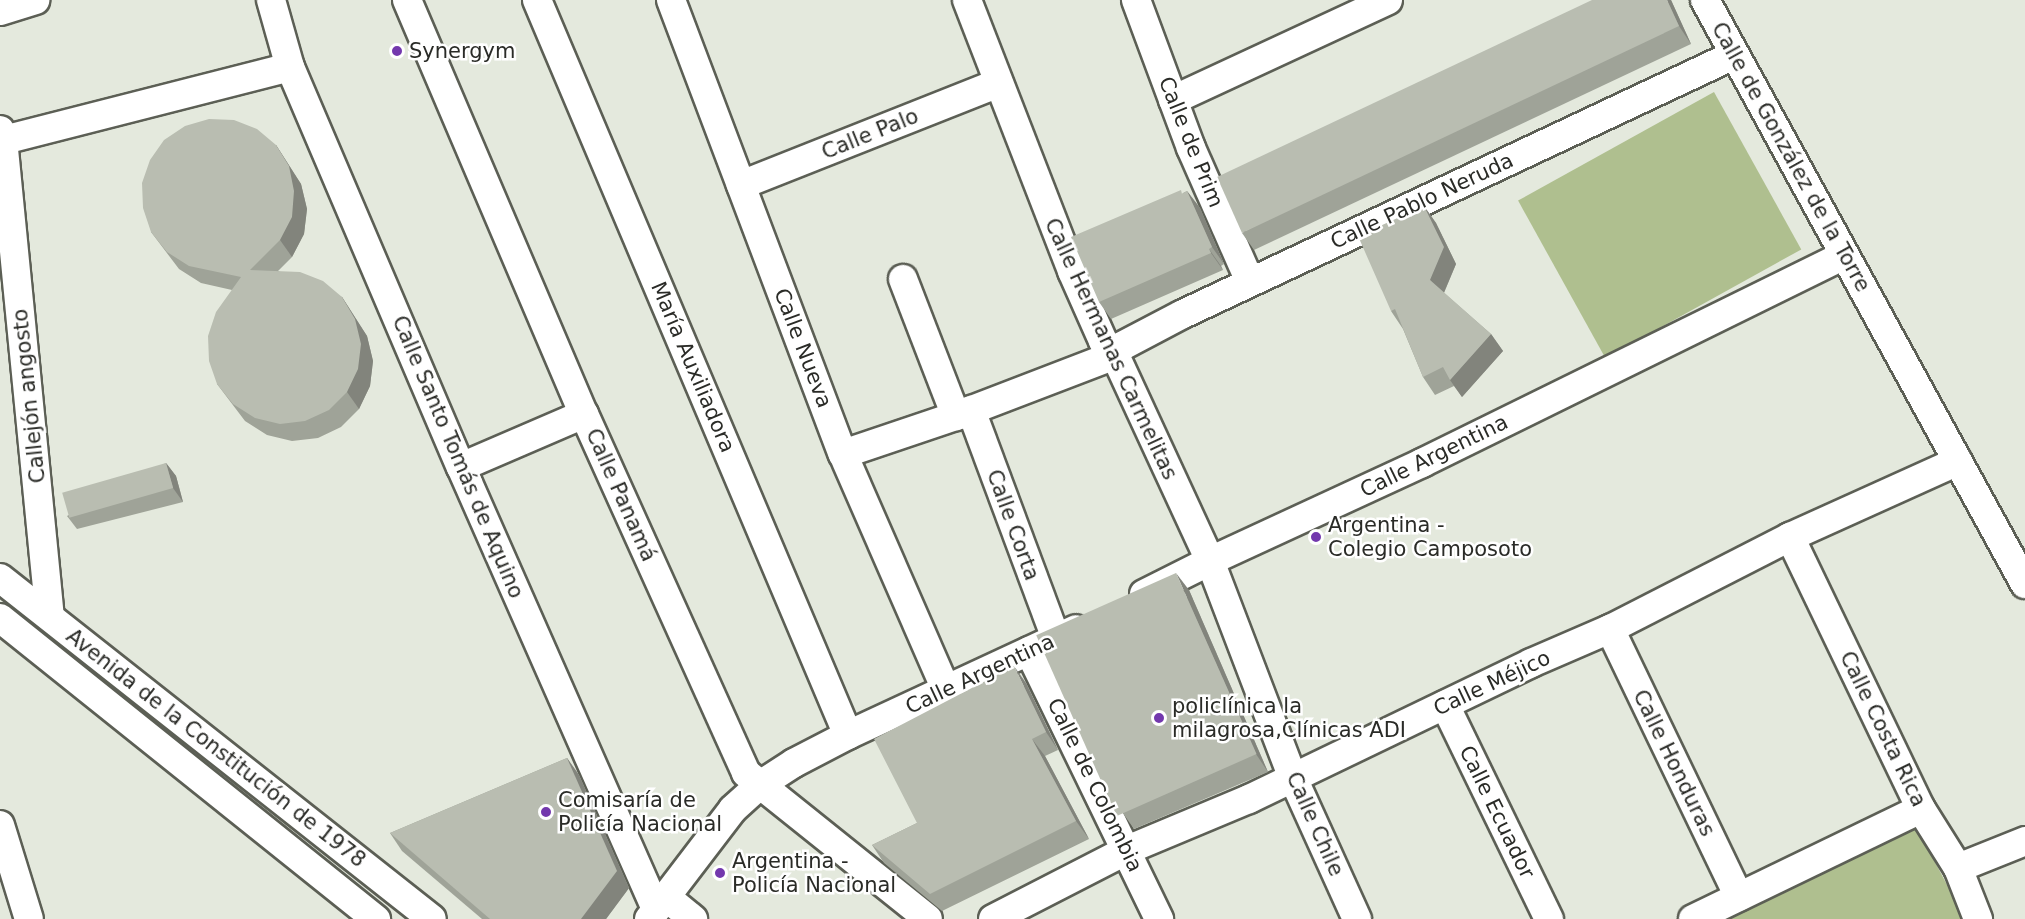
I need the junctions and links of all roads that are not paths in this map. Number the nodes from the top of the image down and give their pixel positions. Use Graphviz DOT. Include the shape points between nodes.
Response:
graph roads {
  1 [pos="35,0"];
  2 [pos="271,0"];
  3 [pos="407,0"];
  4 [pos="537,0"];
  5 [pos="671,0"];
  6 [pos="967,0"];
  7 [pos="1136,0"];
  8 [pos="1388,0"];
  9 [pos="1705,0"];
  10 [pos="0,11"];
  11 [pos="1734,55"];
  12 [pos="290,67"];
  13 [pos="999,83"];
  14 [pos="1173,100"];
  15 [pos="1,137"];
  16 [pos="741,185"];
  17 [pos="1844,255"];
  18 [pos="903,279"];
  19 [pos="1250,282"];
  20 [pos="1114,355"];
  21 [pos="963,413"];
  22 [pos="584,414"];
  23 [pos="843,454"];
  24 [pos="1958,461"];
  25 [pos="462,467"];
  26 [pos="1790,537"];
  27 [pos="1210,561"];
  28 [pos="0,578"];
  29 [pos="2025,584"];
  30 [pos="50,617"];
  31 [pos="0,618"];
  32 [pos="1610,629"];
  33 [pos="1056,639"];
  34 [pos="1029,651"];
  35 [pos="946,690"];
  36 [pos="1445,705"];
  37 [pos="848,735"];
  38 [pos="1293,778"];
  39 [pos="760,785"];
  40 [pos="1921,809"];
  41 [pos="0,825"];
  42 [pos="2025,841"];
  43 [pos="1127,850"];
  44 [pos="1958,868"];
  45 [pos="1739,897"];
  46 [pos="657,908"];
  47 [pos="29,919"];
  48 [pos="376,919"];
  49 [pos="432,919"];
  50 [pos="693,919"];
  51 [pos="928,919"];
  52 [pos="993,919"];
  53 [pos="1159,919"];
  54 [pos="1357,919"];
  55 [pos="1549,919"];
  56 [pos="1693,919"];
  57 [pos="1978,919"];
  1 -- 10 [label="street"];
  2 -- 12 [label="street, Calle Santo Tomás de Aquino"];
  3 -- 22 [label="street, Calle Panamá"];
  4 -- 37 [label="street, María Auxiliadora"];
  5 -- 16 [label="street, Calle Nueva"];
  6 -- 13 [label="street, Calle Hermanas Carmelitas"];
  7 -- 14 [label="street, Calle de Prim"];
  8 -- 14 [label="street"];
  9 -- 11 [label="street, Calle de González de la Torre"];
  11 -- 17 [label="street, Calle de González de la Torre"];
  11 -- 19 [label="street, Calle Pablo Neruda"];
  12 -- 15 [label="street"];
  12 -- 25 [label="street, Calle Santo Tomás de Aquino"];
  13 -- 16 [label="street, Calle Palo"];
  13 -- 20 [label="street, Calle Hermanas Carmelitas" via="1072,271 1103,341"];
  14 -- 19 [label="street, Calle de Prim"];
  15 -- 30 [label="street, Callejón angosto"];
  16 -- 23 [label="street, Calle Nueva"];
  17 -- 24 [label="street, Calle de González de la Torre"];
  17 -- 27 [label="street, Calle Argentina" via="1422,463"];
  18 -- 21 [label="street, Calle Corta"];
  19 -- 20 [label="street, Calle Pablo Neruda" via="1122,346"];
  20 -- 21 [label="street, Calle Pablo Neruda"];
  20 -- 27 [label="street, Calle Hermanas Carmelitas"];
  21 -- 23 [label="street, Calle Pablo Neruda"];
  21 -- 33 [label="street, Calle Corta"];
  22 -- 25 [label="street"];
  22 -- 39 [label="street, Calle Panamá" via="746,773"];
  23 -- 35 [label="street, Calle Nueva"];
  24 -- 26 [label="street, Calle Méjico"];
  24 -- 29 [label="street, Calle de González de la Torre"];
  25 -- 46 [label="street, Calle Santo Tomás de Aquino"];
  26 -- 32 [label="street, Calle Méjico"];
  26 -- 40 [label="street, Calle Costa Rica"];
  27 -- 33 [label="street, Calle Argentina"];
  27 -- 38 [label="street, Calle Chile"];
  28 -- 30 [label="street, Avenida de la Constitución de 1978"];
  30 -- 49 [label="street, Avenida de la Constitución de 1978"];
  31 -- 48 [label="street, Avenida de la Constitución de 1978"];
  32 -- 36 [label="street, Calle Méjico"];
  32 -- 45 [label="street, Calle Honduras"];
  33 -- 34 [label="street, Calle Argentina"];
  34 -- 35 [label="street, Calle Argentina"];
  34 -- 43 [label="street, Calle de Colombia"];
  35 -- 37 [label="street, Calle Argentina"];
  36 -- 38 [label="street, Calle Méjico"];
  36 -- 55 [label="street, Calle Ecuador"];
  37 -- 39 [label="street, Calle Argentina"];
  38 -- 43 [label="street, Calle Méjico"];
  38 -- 54 [label="street, Calle Chile"];
  39 -- 46 [label="street, Calle Argentina" via="733,809"];
  39 -- 51 [label="street, Calle Panamá"];
  40 -- 44 [label="street, Calle Costa Rica"];
  40 -- 45 [label="street"];
  41 -- 47 [label="street"];
  42 -- 44 [label="street"];
  43 -- 52 [label="street, Calle Méjico"];
  43 -- 53 [label="street, Calle de Colombia"];
  44 -- 57 [label="street, Calle Costa Rica"];
  45 -- 56 [label="street"];
  46 -- 50 [label="street"];
}
